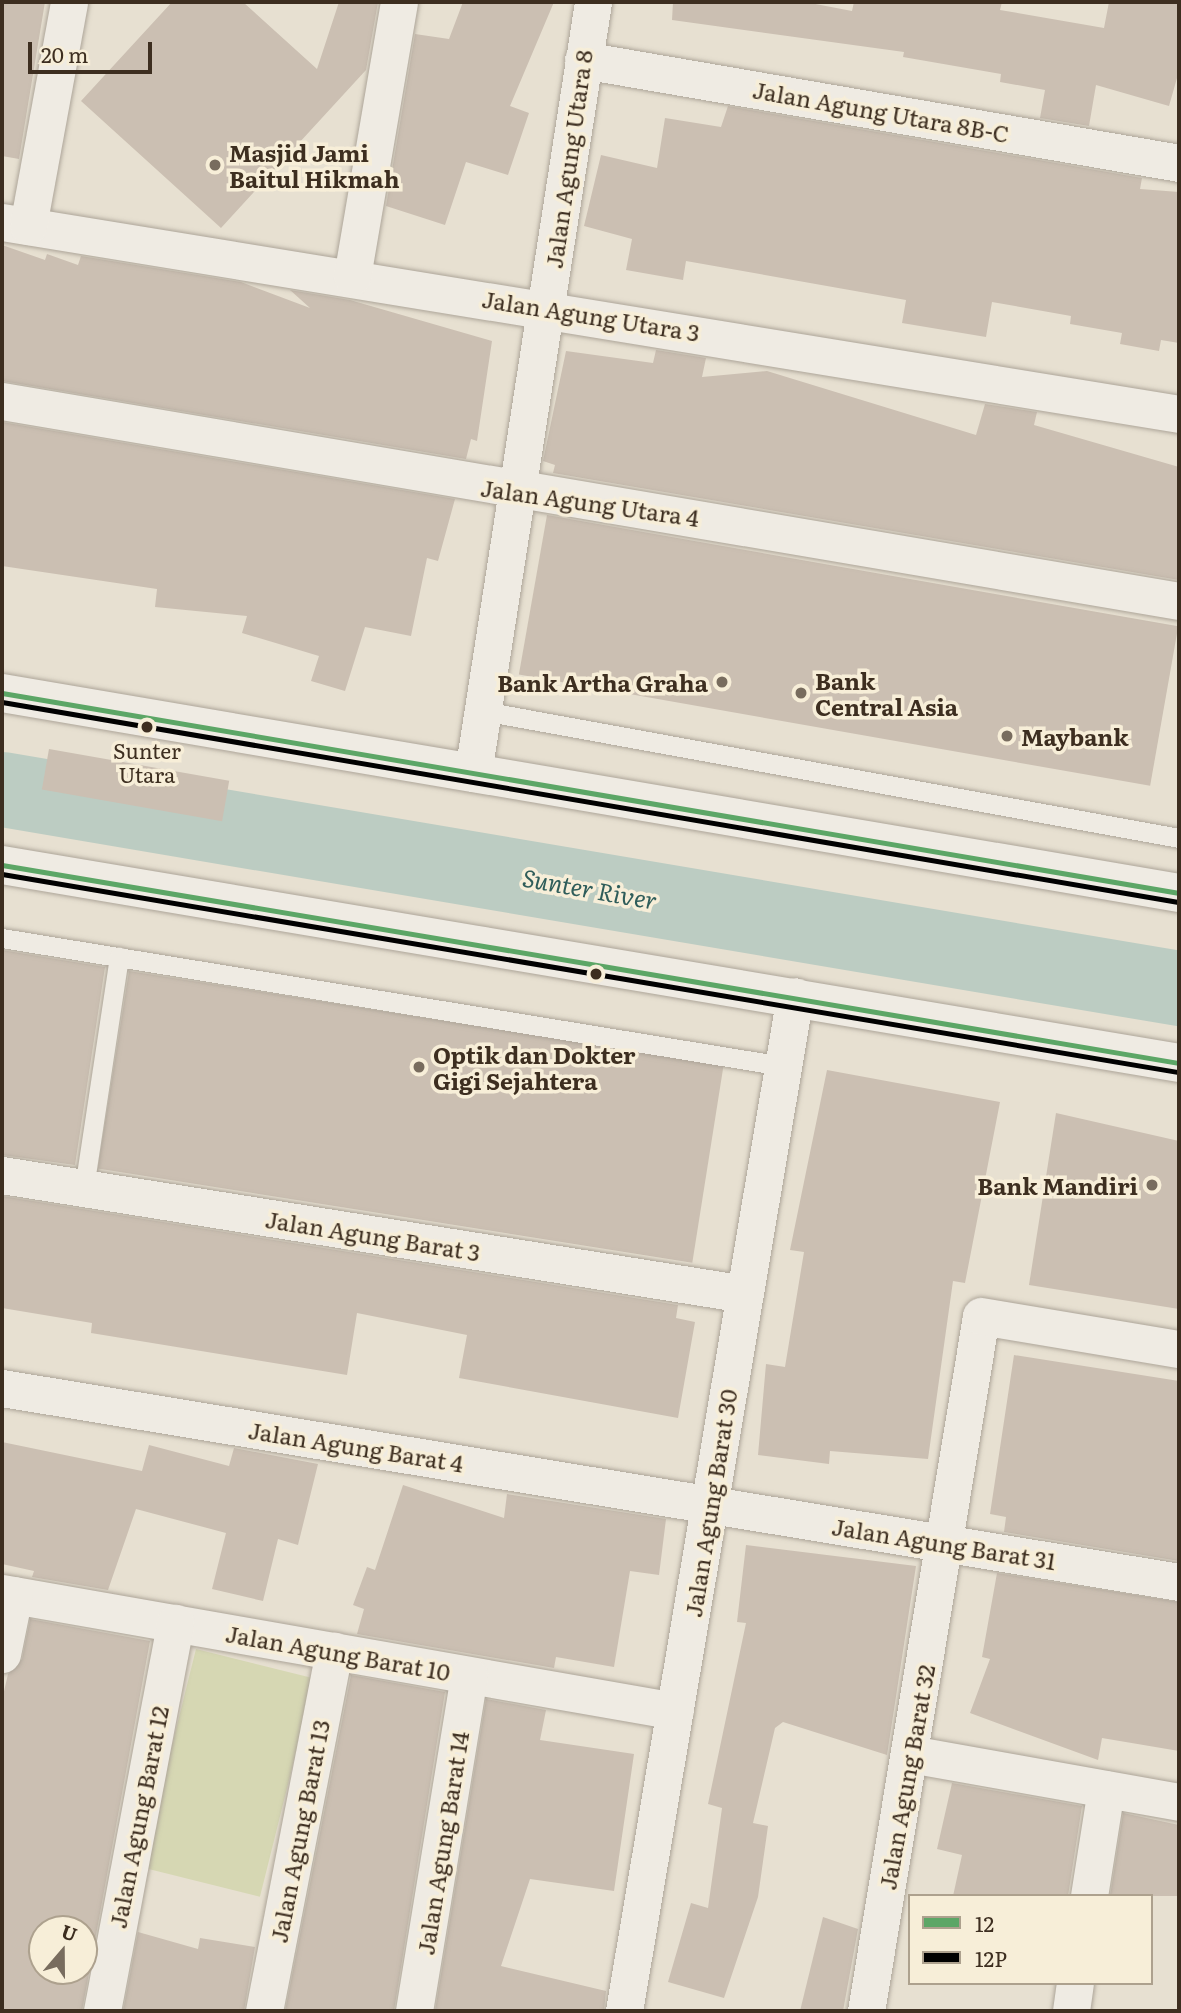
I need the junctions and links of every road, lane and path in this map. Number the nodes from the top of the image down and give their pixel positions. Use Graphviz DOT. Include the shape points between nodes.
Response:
graph roads {
  1 [pos="69,2"];
  2 [pos="399,2"];
  3 [pos="593,2"];
  4 [pos="583,60"];
  5 [pos="1179,163"];
  6 [pos="15,224"];
  7 [pos="352,277"];
  8 [pos="547,307"];
  9 [pos="2,401"];
  10 [pos="1179,414"];
  11 [pos="518,491"];
  12 [pos="1179,601"];
  13 [pos="2,693"];
  14 [pos="483,711"];
  15 [pos="473,774"];
  16 [pos="1179,838"];
  17 [pos="2,865"];
  18 [pos="1179,893"];
  19 [pos="2,938"];
  20 [pos="119,957"];
  21 [pos="795,996"];
  22 [pos="1179,1063"];
  23 [pos="783,1066"];
  24 [pos="2,1175"];
  25 [pos="84,1188"];
  26 [pos="745,1294"];
  27 [pos="1179,1349"];
  28 [pos="2,1388"];
  29 [pos="710,1504"];
  30 [pos="947,1544"];
  31 [pos="1179,1581"];
  32 [pos="8,1594"];
  33 [pos="175,1623"];
  34 [pos="334,1651"];
  35 [pos="2,1654"];
  36 [pos="469,1675"];
  37 [pos="675,1711"];
  38 [pos="910,1754"];
  39 [pos="1106,1789"];
  40 [pos="1179,1802"];
  41 [pos="1089,1894"];
  42 [pos="1075,1985"];
  43 [pos="102,2011"];
  44 [pos="264,2011"];
  45 [pos="414,2011"];
  46 [pos="624,2011"];
  47 [pos="866,2011"];
  48 [pos="1070,2011"];
  1 -- 6 [label="street"];
  2 -- 7 [label="street"];
  3 -- 4 [label="street, Jalan Agung Utara 8"];
  4 -- 5 [label="street, Jalan Agung Utara 8B-C"];
  4 -- 8 [label="street, Jalan Agung Utara 8"];
  6 -- 7 [label="street, Jalan Agung Utara 3"];
  7 -- 8 [label="street, Jalan Agung Utara 3"];
  8 -- 10 [label="street, Jalan Agung Utara 3"];
  8 -- 11 [label="street, Jalan Agung Utara 8"];
  9 -- 11 [label="street, Jalan Agung Utara 4"];
  11 -- 12 [label="street, Jalan Agung Utara 4"];
  11 -- 14 [label="street, Jalan Agung Utara 8"];
  13 -- 15 [label="main road"];
  14 -- 15 [label="street, Jalan Agung Utara 8"];
  14 -- 16 [label="lane"];
  15 -- 18 [label="main road"];
  17 -- 21 [label="main road"];
  19 -- 20 [label="lane"];
  20 -- 23 [label="lane"];
  20 -- 25 [label="lane"];
  21 -- 22 [label="main road"];
  21 -- 23 [label="street, Jalan Agung Barat 30"];
  23 -- 26 [label="street, Jalan Agung Barat 30"];
  24 -- 25 [label="street, Jalan Agung Barat 3"];
  25 -- 26 [label="street, Jalan Agung Barat 3"];
  26 -- 29 [label="street, Jalan Agung Barat 30"];
  27 -- 30 [label="street, Jalan Agung Barat 32" via="981,1316"];
  28 -- 29 [label="street, Jalan Agung Barat 4"];
  29 -- 30 [label="street, Jalan Agung Barat 31"];
  29 -- 37 [label="street, Jalan Agung Barat 30"];
  30 -- 31 [label="street, Jalan Agung Barat 31"];
  30 -- 38 [label="street, Jalan Agung Barat 32"];
  32 -- 33 [label="street, Jalan Agung Barat 10"];
  32 -- 35 [label="street"];
  33 -- 34 [label="street, Jalan Agung Barat 10"];
  33 -- 43 [label="street, Jalan Agung Barat 12"];
  34 -- 36 [label="street, Jalan Agung Barat 10"];
  34 -- 44 [label="street, Jalan Agung Barat 13"];
  36 -- 37 [label="street, Jalan Agung Barat 10"];
  36 -- 45 [label="street, Jalan Agung Barat 14"];
  37 -- 46 [label="street, Jalan Agung Barat 30"];
  38 -- 39 [label="street"];
  38 -- 47 [label="street, Jalan Agung Barat 32"];
  39 -- 40 [label="street"];
  39 -- 41 [label="street"];
  42 -- 48 [label="street"];
}
